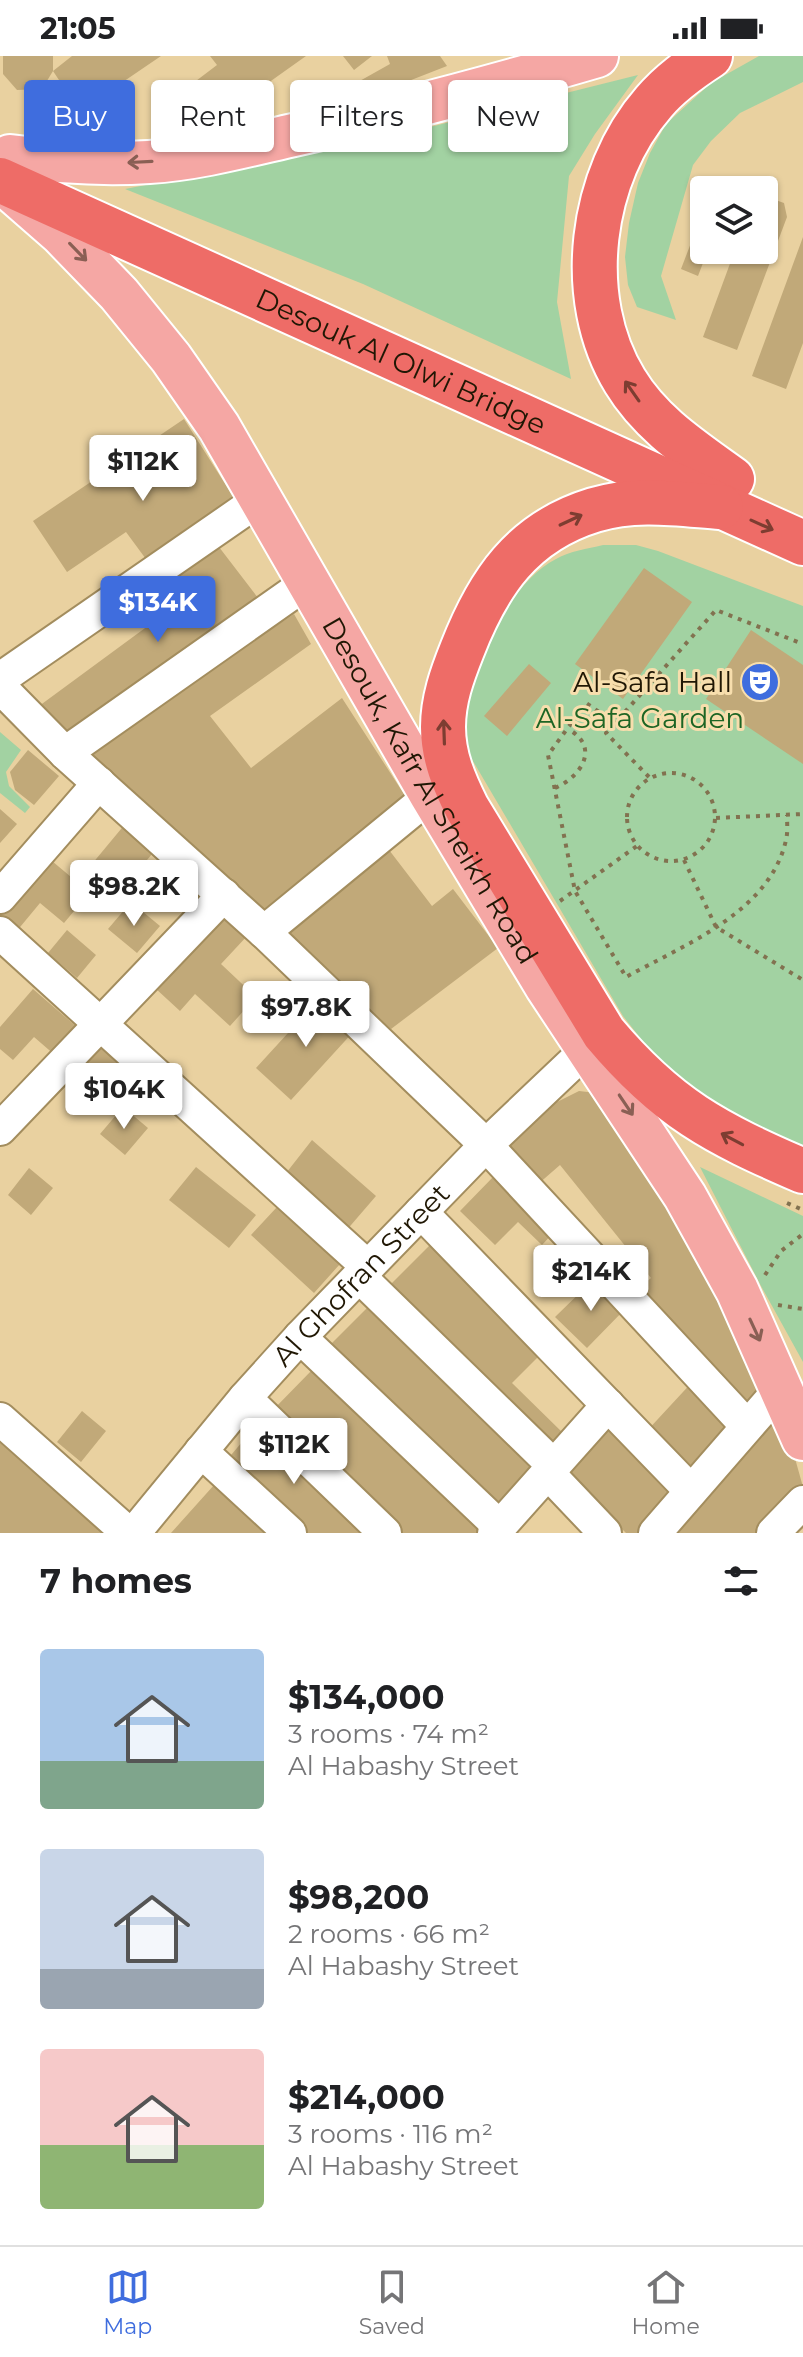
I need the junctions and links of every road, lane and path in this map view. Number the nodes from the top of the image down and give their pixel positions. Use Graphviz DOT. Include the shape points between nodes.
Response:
graph roads {
  1 [pos="597,56"];
  2 [pos="710,56"];
  3 [pos="2,167"];
  4 [pos="727,493"];
  5 [pos="260,499"];
  6 [pos="803,511"];
  7 [pos="803,543"];
  8 [pos="308,582"];
  9 [pos="803,644"];
  10 [pos="0,679"];
  11 [pos="0,687"];
  12 [pos="615,723"];
  13 [pos="568,729"];
  14 [pos="65,753"];
  15 [pos="649,777"];
  16 [pos="99,783"];
  17 [pos="555,788"];
  18 [pos="431,795"];
  19 [pos="803,814"];
  20 [pos="787,815"];
  21 [pos="716,818"];
  22 [pos="637,846"];
  23 [pos="684,860"];
  24 [pos="573,893"];
  25 [pos="224,895"];
  26 [pos="0,897"];
  27 [pos="716,927"];
  28 [pos="264,932"];
  29 [pos="0,933"];
  30 [pos="803,980"];
  31 [pos="100,1024"];
  32 [pos="596,1041"];
  33 [pos="0,1129"];
  34 [pos="486,1145"];
  35 [pos="789,1184"];
  36 [pos="803,1210"];
  37 [pos="421,1212"];
  38 [pos="803,1234"];
  39 [pos="364,1272"];
  40 [pos="763,1278"];
  41 [pos="773,1309"];
  42 [pos="803,1309"];
  43 [pos="300,1337"];
  44 [pos="782,1387"];
  45 [pos="245,1398"];
  46 [pos="608,1405"];
  47 [pos="0,1419"];
  48 [pos="747,1426"];
  49 [pos="803,1439"];
  50 [pos="201,1451"];
  51 [pos="551,1469"];
  52 [pos="691,1491"];
  53 [pos="803,1502"];
  54 [pos="497,1530"];
  55 [pos="136,1532"];
  56 [pos="290,1533"];
  57 [pos="385,1533"];
  58 [pos="605,1533"];
  59 [pos="655,1533"];
  60 [pos="773,1533"];
  1 -- 3 [label="main road, one-way" via="350,123 199,156"];
  4 -- 2 [label="highway, one-way" via="644,409 625,381 609,350 594,282 601,208 630,135 654,102"];
  3 -- 4 [label="highway, Desouk Al Olwi Bridge"];
  3 -- 5 [label="main road, Desouk, Kafr Al Sheikh Road, one-way" via="171,358"];
  4 -- 6 [label="highway, Desouk Al Olwi Bridge"];
  4 -- 7 [label="highway, Desouk Al Olwi Bridge, one-way"];
  32 -- 4 [label="highway, one-way" via="454,782 444,740 446,698 486,594 533,541 573,517 618,504"];
  5 -- 8 [label="main road, Desouk, Kafr Al Sheikh Road"];
  5 -- 10 [label="street"];
  8 -- 14 [label="street"];
  8 -- 18 [label="main road, Desouk, Kafr Al Sheikh Road"];
  9 -- 12 [label="path" via="716,610"];
  11 -- 14 [label="street"];
  12 -- 13 [label="path" via="586,703"];
  12 -- 15 [label="path" via="606,733"];
  13 -- 17 [label="path" via="548,755"];
  13 -- 17 [label="path" via="583,748 582,768"];
  14 -- 16 [label="street"];
  15 -- 21 [label="path" via="672,772 694,778 711,796"];
  15 -- 22 [label="path" via="632,794 625,817"];
  16 -- 25 [label="street"];
  16 -- 26 [label="street"];
  17 -- 24 [label="path"];
  18 -- 28 [label="street"];
  18 -- 32 [label="main road, Desouk, Kafr Al Sheikh Road" via="546,986"];
  19 -- 20 [label="path"];
  20 -- 21 [label="path"];
  20 -- 27 [label="path" via="786,840 775,867 760,890"];
  21 -- 23 [label="path" via="710,841"];
  22 -- 23 [label="path" via="670,863"];
  22 -- 24 [label="path"];
  23 -- 27 [label="path"];
  24 -- 27 [label="path" via="626,977"];
  25 -- 28 [label="street"];
  25 -- 31 [label="street"];
  27 -- 30 [label="path"];
  28 -- 34 [label="street"];
  29 -- 31 [label="street"];
  31 -- 33 [label="street"];
  31 -- 39 [label="street"];
  32 -- 34 [label="street, Al Ghofran Street"];
  35 -- 32 [label="highway, one-way"];
  32 -- 44 [label="main road, Desouk, Kafr Al Sheikh Road, one-way" via="737,1290"];
  34 -- 37 [label="street, Al Ghofran Street"];
  34 -- 48 [label="street"];
  35 -- 36 [label="path"];
  37 -- 39 [label="street, Al Ghofran Street"];
  37 -- 46 [label="street"];
  38 -- 40 [label="path" via="781,1251"];
  39 -- 43 [label="street, Al Ghofran Street"];
  39 -- 51 [label="street"];
  41 -- 42 [label="path" via="770,1303"];
  43 -- 45 [label="street, Al Ghofran Street"];
  43 -- 54 [label="street"];
  44 -- 48 [label="street"];
  44 -- 49 [label="main road, Desouk, Kafr Al Sheikh Road"];
  45 -- 50 [label="street, Al Ghofran Street"];
  45 -- 57 [label="street"];
  46 -- 51 [label="street"];
  46 -- 52 [label="street"];
  47 -- 55 [label="street"];
  48 -- 52 [label="street"];
  50 -- 55 [label="street, Al Ghofran Street"];
  50 -- 56 [label="street"];
  51 -- 54 [label="street"];
  51 -- 58 [label="street"];
  52 -- 59 [label="street"];
  53 -- 60 [label="street"];
}
